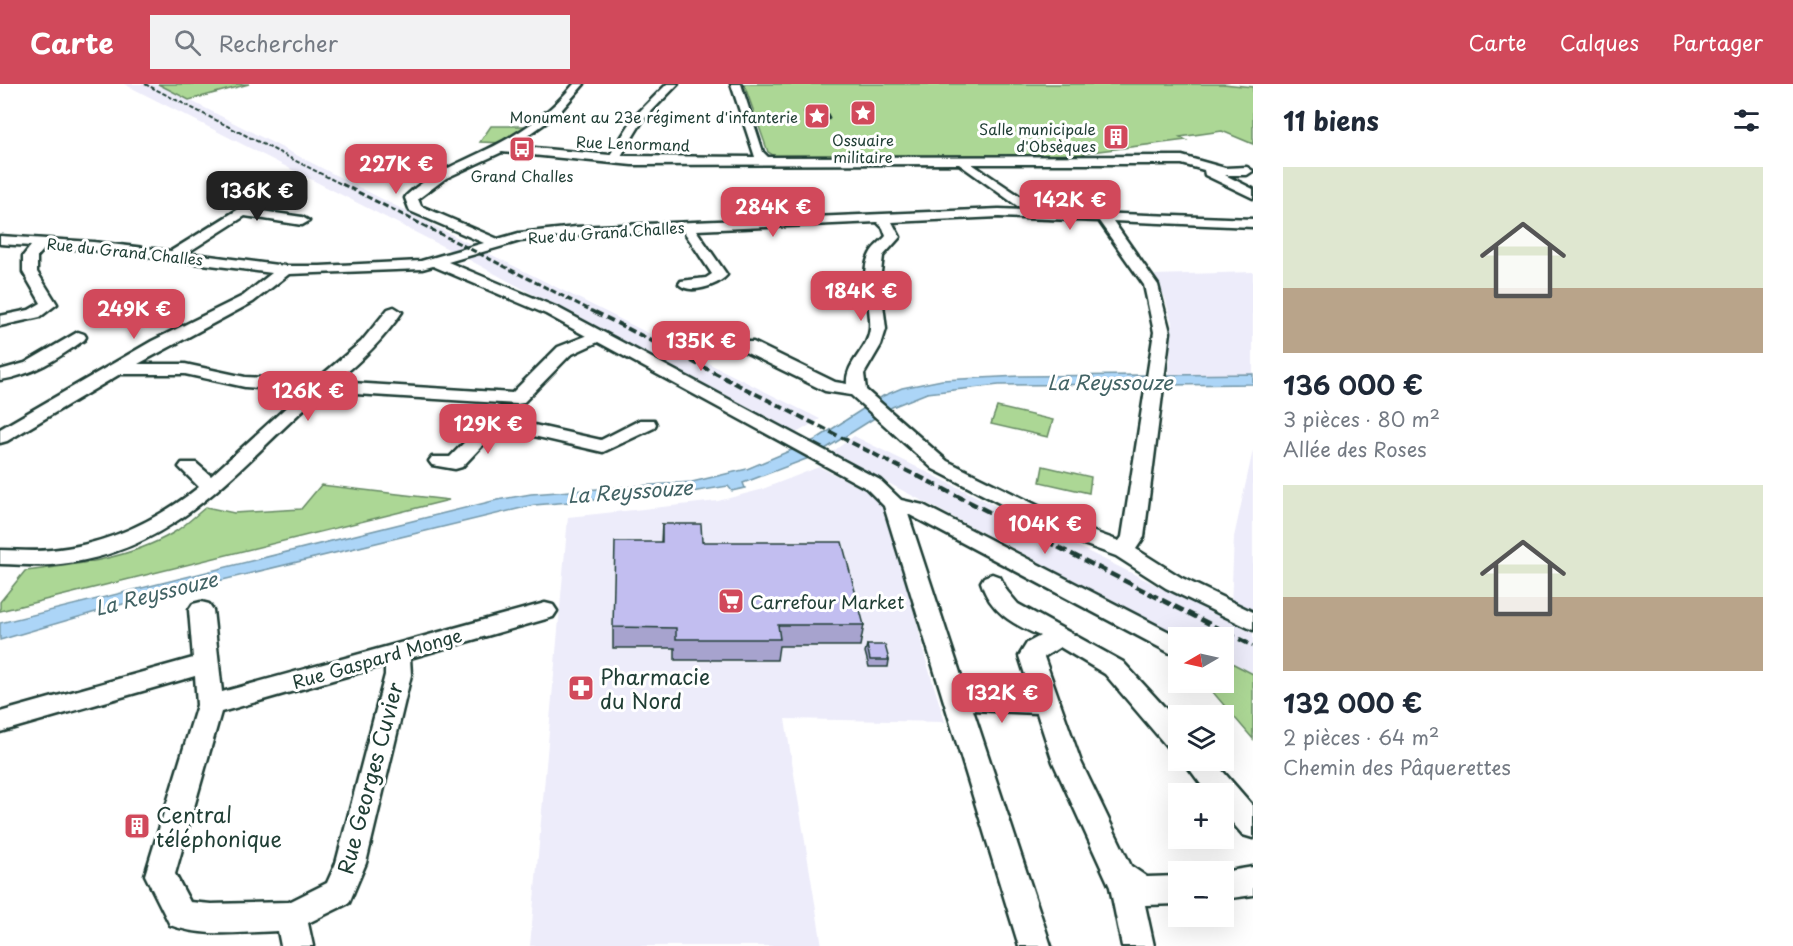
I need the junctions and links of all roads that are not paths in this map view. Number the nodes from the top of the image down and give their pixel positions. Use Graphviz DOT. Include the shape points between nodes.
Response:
graph roads {
  1 [pos="579,84"];
  2 [pos="673,84"];
  3 [pos="736,84"];
  4 [pos="501,148"];
  5 [pos="613,159"];
  6 [pos="764,160"];
  7 [pos="963,161"];
  8 [pos="1214,171"];
  9 [pos="1250,171"];
  10 [pos="244,194"];
  11 [pos="1253,194"];
  12 [pos="243,212"];
  13 [pos="1038,214"];
  14 [pos="1103,217"];
  15 [pos="880,218"];
  16 [pos="302,221"];
  17 [pos="1253,223"];
  18 [pos="687,226"];
  19 [pos="0,240"];
  20 [pos="43,242"];
  21 [pos="495,243"];
  22 [pos="175,255"];
  23 [pos="435,262"];
  24 [pos="285,270"];
  25 [pos="686,284"];
  26 [pos="394,312"];
  27 [pos="0,321"];
  28 [pos="598,336"];
  29 [pos="78,337"];
  30 [pos="747,346"];
  31 [pos="119,369"];
  32 [pos="0,375"];
  33 [pos="320,385"];
  34 [pos="861,396"];
  35 [pos="517,399"];
  36 [pos="495,422"];
  37 [pos="647,424"];
  38 [pos="0,437"];
  39 [pos="439,461"];
  40 [pos="189,467"];
  41 [pos="211,487"];
  42 [pos="894,504"];
  43 [pos="1124,551"];
  44 [pos="0,557"];
  45 [pos="992,582"];
  46 [pos="201,610"];
  47 [pos="545,610"];
  48 [pos="1253,622"];
  49 [pos="1060,636"];
  50 [pos="1168,641"];
  51 [pos="397,653"];
  52 [pos="206,664"];
  53 [pos="958,700"];
  54 [pos="1048,704"];
  55 [pos="210,705"];
  56 [pos="0,722"];
  57 [pos="1168,729"];
  58 [pos="1206,771"];
  59 [pos="1253,826"];
  60 [pos="1253,881"];
  61 [pos="1125,883"];
  62 [pos="1234,884"];
  63 [pos="1168,890"];
  64 [pos="291,916"];
  65 [pos="297,946"];
  66 [pos="1035,946"];
  67 [pos="1138,946"];
  1 -- 4 [label="street" via="546,120"];
  2 -- 5 [label="street" via="644,113"];
  3 -- 6 [label="street" via="758,153"];
  4 -- 5 [label="street, Rue Lenormand"];
  4 -- 21 [label="street" via="448,172 411,198 415,208"];
  5 -- 6 [label="street, Rue Lenormand"];
  6 -- 7 [label="street, Rue Lenormand"];
  7 -- 8 [label="street, Rue Lenormand" via="1173,160"];
  7 -- 13 [label="street"];
  8 -- 9 [label="street"];
  8 -- 11 [label="street"];
  10 -- 12 [label="street" via="268,196"];
  12 -- 16 [label="street"];
  12 -- 22 [label="street"];
  13 -- 14 [label="street, Rue du Grand Challes"];
  13 -- 15 [label="street, Rue du Grand Challes"];
  14 -- 17 [label="street, Rue du Grand Challes"];
  14 -- 43 [label="street" via="1151,285 1162,332 1133,537"];
  15 -- 18 [label="street, Rue du Grand Challes"];
  15 -- 34 [label="street" via="893,237 876,255 873,280 879,329 855,374"];
  18 -- 21 [label="street, Rue du Grand Challes" via="576,231"];
  18 -- 25 [label="street" via="720,275 710,282"];
  19 -- 20 [label="street, Rue du Grand Challes"];
  20 -- 22 [label="street, Rue du Grand Challes"];
  20 -- 27 [label="street" via="30,256 30,272 49,304 34,314"];
  21 -- 23 [label="street, Rue du Grand Challes"];
  22 -- 24 [label="street, Rue du Grand Challes"];
  23 -- 24 [label="street, Rue du Grand Challes"];
  23 -- 28 [label="street" via="543,307"];
  24 -- 31 [label="street" via="248,299"];
  26 -- 33 [label="street" via="374,339"];
  28 -- 35 [label="street" via="564,351"];
  28 -- 42 [label="street" via="873,484"];
  29 -- 32 [label="street" via="43,361 16,374"];
  30 -- 34 [label="street" via="831,387"];
  31 -- 33 [label="street" via="185,369 245,382"];
  31 -- 38 [label="street"];
  33 -- 35 [label="street"];
  33 -- 41 [label="street"];
  34 -- 43 [label="street" via="940,465 1075,533"];
  35 -- 36 [label="street"];
  36 -- 37 [label="street" via="603,446"];
  36 -- 39 [label="street" via="455,463"];
  40 -- 41 [label="street"];
  41 -- 44 [label="street" via="184,510 121,543 51,558"];
  42 -- 50 [label="street" via="916,510"];
  42 -- 53 [label="street"];
  43 -- 48 [label="street" via="1174,583"];
  45 -- 49 [label="street" via="1004,605"];
  46 -- 52 [label="street"];
  47 -- 51 [label="street, Rue Gaspard Monge"];
  49 -- 54 [label="street" via="1031,656"];
  49 -- 57 [label="street" via="1114,668"];
  51 -- 55 [label="street, Rue Gaspard Monge"];
  51 -- 64 [label="street, Rue Georges Cuvier" via="398,675 351,863 338,893"];
  52 -- 55 [label="street"];
  52 -- 56 [label="street"];
  53 -- 54 [label="street"];
  53 -- 66 [label="street"];
  54 -- 61 [label="street" via="1067,762"];
  55 -- 64 [label="street" via="160,875 181,915 211,919"];
  58 -- 59 [label="street"];
  60 -- 62 [label="street"];
  61 -- 63 [label="street" via="1144,891"];
  61 -- 67 [label="street"];
  64 -- 65 [label="street"];
}
